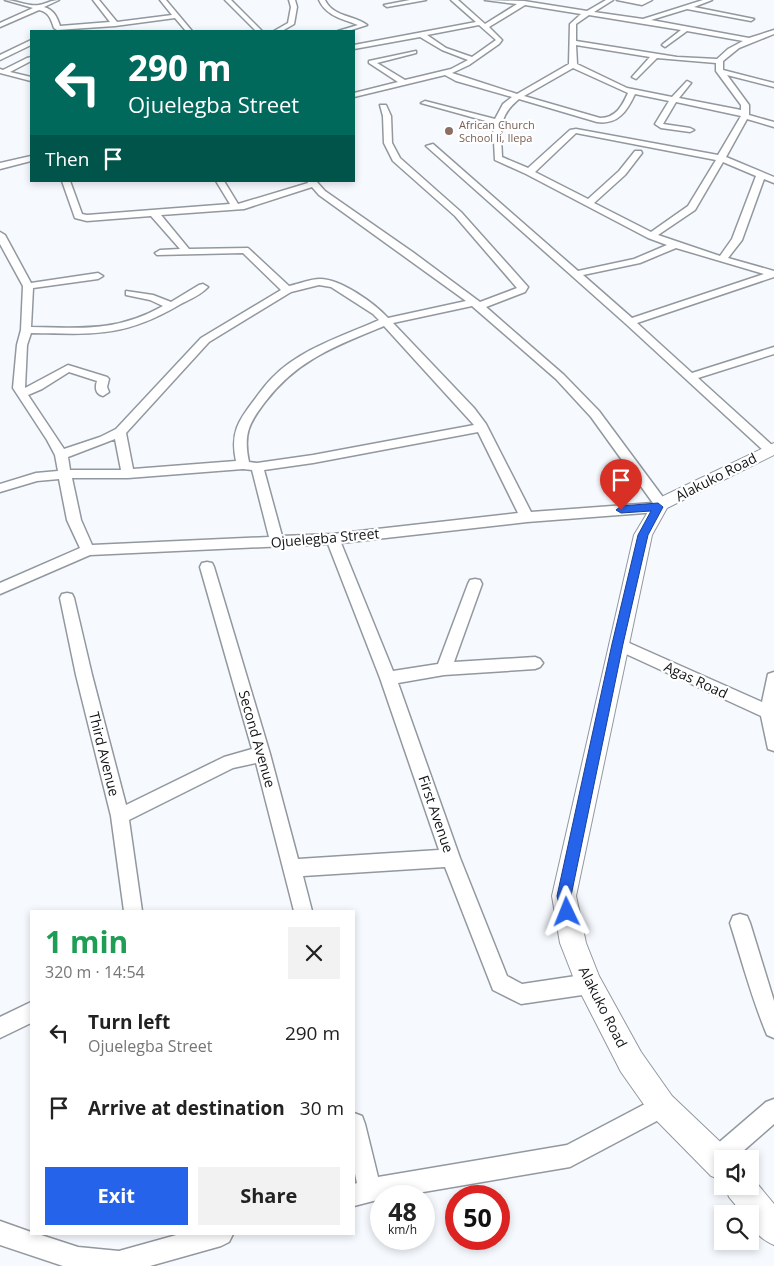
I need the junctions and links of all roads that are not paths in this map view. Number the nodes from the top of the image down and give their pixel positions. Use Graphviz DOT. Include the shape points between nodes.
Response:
graph roads {
  1 [pos="8,0"];
  2 [pos="56,0"];
  3 [pos="96,0"];
  4 [pos="163,0"];
  5 [pos="228,0"];
  6 [pos="292,0"];
  7 [pos="322,0"];
  8 [pos="380,0"];
  9 [pos="423,0"];
  10 [pos="454,0"];
  11 [pos="488,0"];
  12 [pos="610,0"];
  13 [pos="620,0"];
  14 [pos="649,0"];
  15 [pos="709,0"];
  16 [pos="524,3"];
  17 [pos="387,5"];
  18 [pos="688,7"];
  19 [pos="42,8"];
  20 [pos="396,13"];
  21 [pos="716,13"];
  22 [pos="586,14"];
  23 [pos="176,16"];
  24 [pos="751,19"];
  25 [pos="643,21"];
  26 [pos="703,21"];
  27 [pos="115,24"];
  28 [pos="0,25"];
  29 [pos="483,25"];
  30 [pos="691,27"];
  31 [pos="63,28"];
  32 [pos="735,29"];
  33 [pos="58,30"];
  34 [pos="188,30"];
  35 [pos="258,30"];
  36 [pos="280,30"];
  37 [pos="346,30"];
  38 [pos="774,32"];
  39 [pos="420,34"];
  40 [pos="758,37"];
  41 [pos="749,40"];
  42 [pos="769,40"];
  43 [pos="30,43"];
  44 [pos="574,43"];
  45 [pos="665,45"];
  46 [pos="355,48"];
  47 [pos="414,52"];
  48 [pos="655,56"];
  49 [pos="0,58"];
  50 [pos="29,59"];
  51 [pos="473,60"];
  52 [pos="719,61"];
  53 [pos="573,65"];
  54 [pos="720,70"];
  55 [pos="2,71"];
  56 [pos="446,73"];
  57 [pos="636,77"];
  58 [pos="30,79"];
  59 [pos="687,82"];
  60 [pos="404,83"];
  61 [pos="774,85"];
  62 [pos="632,92"];
  63 [pos="355,95"];
  64 [pos="518,96"];
  65 [pos="675,100"];
  66 [pos="425,103"];
  67 [pos="383,107"];
  68 [pos="745,114"];
  69 [pos="498,122"];
  70 [pos="774,124"];
  71 [pos="690,130"];
  72 [pos="430,146"];
  73 [pos="638,153"];
  74 [pos="30,158"];
  75 [pos="721,158"];
  76 [pos="0,166"];
  77 [pos="528,172"];
  78 [pos="761,175"];
  79 [pos="774,180"];
  80 [pos="66,182"];
  81 [pos="221,182"];
  82 [pos="312,183"];
  83 [pos="589,203"];
  84 [pos="236,206"];
  85 [pos="153,212"];
  86 [pos="0,235"];
  87 [pos="651,236"];
  88 [pos="675,245"];
  89 [pos="186,251"];
  90 [pos="160,253"];
  91 [pos="6,254"];
  92 [pos="722,259"];
  93 [pos="576,274"];
  94 [pos="774,274"];
  95 [pos="98,276"];
  96 [pos="28,286"];
  97 [pos="203,287"];
  98 [pos="287,290"];
  99 [pos="130,293"];
  100 [pos="477,304"];
  101 [pos="170,305"];
  102 [pos="387,321"];
  103 [pos="630,322"];
  104 [pos="26,330"];
  105 [pos="774,350"];
  106 [pos="691,377"];
  107 [pos="104,392"];
  108 [pos="21,393"];
  109 [pos="482,427"];
  110 [pos="120,432"];
  111 [pos="772,449"];
  112 [pos="61,455"];
  113 [pos="243,465"];
  114 [pos="257,466"];
  115 [pos="65,474"];
  116 [pos="128,474"];
  117 [pos="0,488"];
  118 [pos="660,505"];
  119 [pos="527,518"];
  120 [pos="334,539"];
  121 [pos="277,543"];
  122 [pos="88,550"];
  123 [pos="207,567"];
  124 [pos="475,584"];
  125 [pos="0,589"];
  126 [pos="67,598"];
  127 [pos="618,644"];
  128 [pos="535,663"];
  129 [pos="444,669"];
  130 [pos="388,678"];
  131 [pos="774,678"];
  132 [pos="771,714"];
  133 [pos="774,744"];
  134 [pos="262,754"];
  135 [pos="120,816"];
  136 [pos="451,858"];
  137 [pos="292,868"];
  138 [pos="132,910"];
  139 [pos="303,910"];
  140 [pos="740,923"];
  141 [pos="588,984"];
  142 [pos="30,1013"];
  143 [pos="0,1028"];
  144 [pos="774,1028"];
  145 [pos="662,1106"];
  146 [pos="774,1110"];
  147 [pos="355,1132"];
  148 [pos="732,1150"];
  149 [pos="714,1156"];
  150 [pos="362,1192"];
  151 [pos="747,1195"];
  152 [pos="774,1229"];
  153 [pos="0,1233"];
  154 [pos="219,1235"];
  155 [pos="164,1258"];
  1 -- 19 [label="street"];
  2 -- 19 [label="street"];
  3 -- 27 [label="street"];
  4 -- 23 [label="street"];
  5 -- 35 [label="street"];
  6 -- 36 [label="street" via="293,20"];
  7 -- 37 [label="street" via="332,12 364,26"];
  8 -- 17 [label="street"];
  9 -- 17 [label="street"];
  10 -- 29 [label="street"];
  11 -- 16 [label="street"];
  12 -- 22 [label="street"];
  13 -- 14 [label="street" via="642,3"];
  15 -- 25 [label="street"];
  16 -- 22 [label="street"];
  16 -- 29 [label="street"];
  17 -- 20 [label="street"];
  18 -- 21 [label="street"];
  19 -- 28 [label="street"];
  19 -- 31 [label="street" via="54,17 57,28"];
  21 -- 24 [label="street"];
  21 -- 26 [label="street"];
  22 -- 25 [label="street"];
  22 -- 44 [label="street" via="573,24"];
  23 -- 27 [label="street"];
  23 -- 34 [label="street"];
  25 -- 30 [label="street"];
  27 -- 31 [label="street"];
  29 -- 39 [label="street"];
  29 -- 51 [label="street" via="499,40"];
  30 -- 41 [label="street"];
  30 -- 45 [label="street"];
  31 -- 33 [label="street"];
  32 -- 40 [label="street"];
  38 -- 40 [label="street"];
  39 -- 46 [label="street"];
  39 -- 51 [label="street" via="444,49"];
  40 -- 41 [label="street"];
  40 -- 42 [label="street"];
  41 -- 52 [label="street"];
  43 -- 49 [label="street"];
  44 -- 48 [label="street"];
  44 -- 53 [label="street"];
  47 -- 60 [label="street" via="372,62"];
  48 -- 52 [label="street"];
  48 -- 57 [label="street"];
  50 -- 55 [label="street"];
  51 -- 56 [label="street"];
  52 -- 54 [label="street"];
  53 -- 62 [label="street"];
  53 -- 64 [label="street"];
  54 -- 61 [label="street"];
  54 -- 68 [label="street" via="746,105"];
  55 -- 58 [label="street"];
  56 -- 60 [label="street"];
  56 -- 64 [label="street"];
  59 -- 65 [label="street"];
  60 -- 63 [label="street"];
  62 -- 64 [label="street" via="619,115 607,121"];
  62 -- 65 [label="street"];
  64 -- 69 [label="street" via="506,106"];
  65 -- 68 [label="street"];
  65 -- 71 [label="street" via="659,124"];
  66 -- 69 [label="street"];
  67 -- 100 [label="street" via="387,116 388,143 396,159 458,214 523,287"];
  68 -- 70 [label="street"];
  68 -- 75 [label="street"];
  69 -- 77 [label="street" via="498,158"];
  72 -- 93 [label="street"];
  73 -- 83 [label="street" via="622,173"];
  74 -- 76 [label="street"];
  75 -- 77 [label="street" via="576,131"];
  75 -- 78 [label="street"];
  75 -- 87 [label="street" via="692,208"];
  77 -- 83 [label="street"];
  78 -- 79 [label="street"];
  78 -- 92 [label="street" via="737,240"];
  80 -- 85 [label="street" via="81,218"];
  81 -- 84 [label="street"];
  82 -- 84 [label="street" via="252,204"];
  82 -- 100 [label="street"];
  83 -- 87 [label="street"];
  84 -- 85 [label="street"];
  85 -- 89 [label="street"];
  86 -- 91 [label="street"];
  87 -- 88 [label="street"];
  88 -- 92 [label="street"];
  88 -- 93 [label="street" via="638,261"];
  89 -- 90 [label="street"];
  89 -- 98 [label="street" via="245,250"];
  91 -- 96 [label="street"];
  92 -- 94 [label="street"];
  93 -- 103 [label="street"];
  94 -- 103 [label="street"];
  95 -- 96 [label="street"];
  96 -- 104 [label="street"];
  97 -- 101 [label="street"];
  98 -- 102 [label="street" via="319,282 334,284"];
  98 -- 110 [label="street" via="205,340"];
  99 -- 101 [label="street"];
  100 -- 102 [label="street"];
  100 -- 118 [label="street" via="588,406"];
  101 -- 104 [label="street" via="122,328"];
  102 -- 109 [label="street"];
  102 -- 113 [label="street" via="325,346 276,380 246,418 240,435"];
  103 -- 106 [label="street"];
  104 -- 108 [label="street" via="22,345"];
  105 -- 106 [label="street"];
  106 -- 111 [label="street"];
  107 -- 108 [label="street" via="103,379 68,368"];
  108 -- 112 [label="street" via="54,439"];
  109 -- 114 [label="street" via="313,459"];
  109 -- 119 [label="street"];
  110 -- 112 [label="street"];
  110 -- 116 [label="street"];
  111 -- 118 [label="main road, Alakuko Road"];
  112 -- 115 [label="street"];
  113 -- 114 [label="street"];
  113 -- 116 [label="street"];
  114 -- 121 [label="street"];
  115 -- 116 [label="street"];
  115 -- 117 [label="street" via="36,477"];
  115 -- 122 [label="street" via="74,520"];
  118 -- 119 [label="street, Ojuelegba Street"];
  118 -- 127 [label="main road, Alakuko Road" via="643,535"];
  119 -- 120 [label="street, Ojuelegba Street"];
  120 -- 121 [label="street, Ojuelegba Street"];
  120 -- 130 [label="street, First Avenue"];
  121 -- 122 [label="street, Ojuelegba Street"];
  122 -- 125 [label="street, Ojuelegba Street"];
  123 -- 134 [label="street, Second Avenue"];
  124 -- 129 [label="street"];
  126 -- 135 [label="street, Third Avenue"];
  127 -- 132 [label="street, Agas Road"];
  127 -- 141 [label="main road, Alakuko Road" via="564,896 573,943"];
  128 -- 129 [label="street"];
  129 -- 130 [label="street"];
  130 -- 136 [label="street, First Avenue"];
  131 -- 132 [label="street"];
  132 -- 133 [label="street"];
  134 -- 135 [label="street" via="230,762"];
  134 -- 137 [label="street, Second Avenue"];
  135 -- 138 [label="street, Third Avenue"];
  136 -- 137 [label="street"];
  136 -- 141 [label="street, First Avenue" via="500,983 521,994"];
  137 -- 139 [label="street, Second Avenue"];
  140 -- 144 [label="street"];
  141 -- 145 [label="main road, Alakuko Road" via="631,1062"];
  142 -- 143 [label="street"];
  145 -- 149 [label="main road, Alakuko Road"];
  145 -- 150 [label="street" via="570,1156"];
  146 -- 148 [label="street"];
  147 -- 150 [label="street"];
  151 -- 152 [label="main road"];
  153 -- 155 [label="street" via="78,1259 119,1263"];
  154 -- 155 [label="street"];
}
